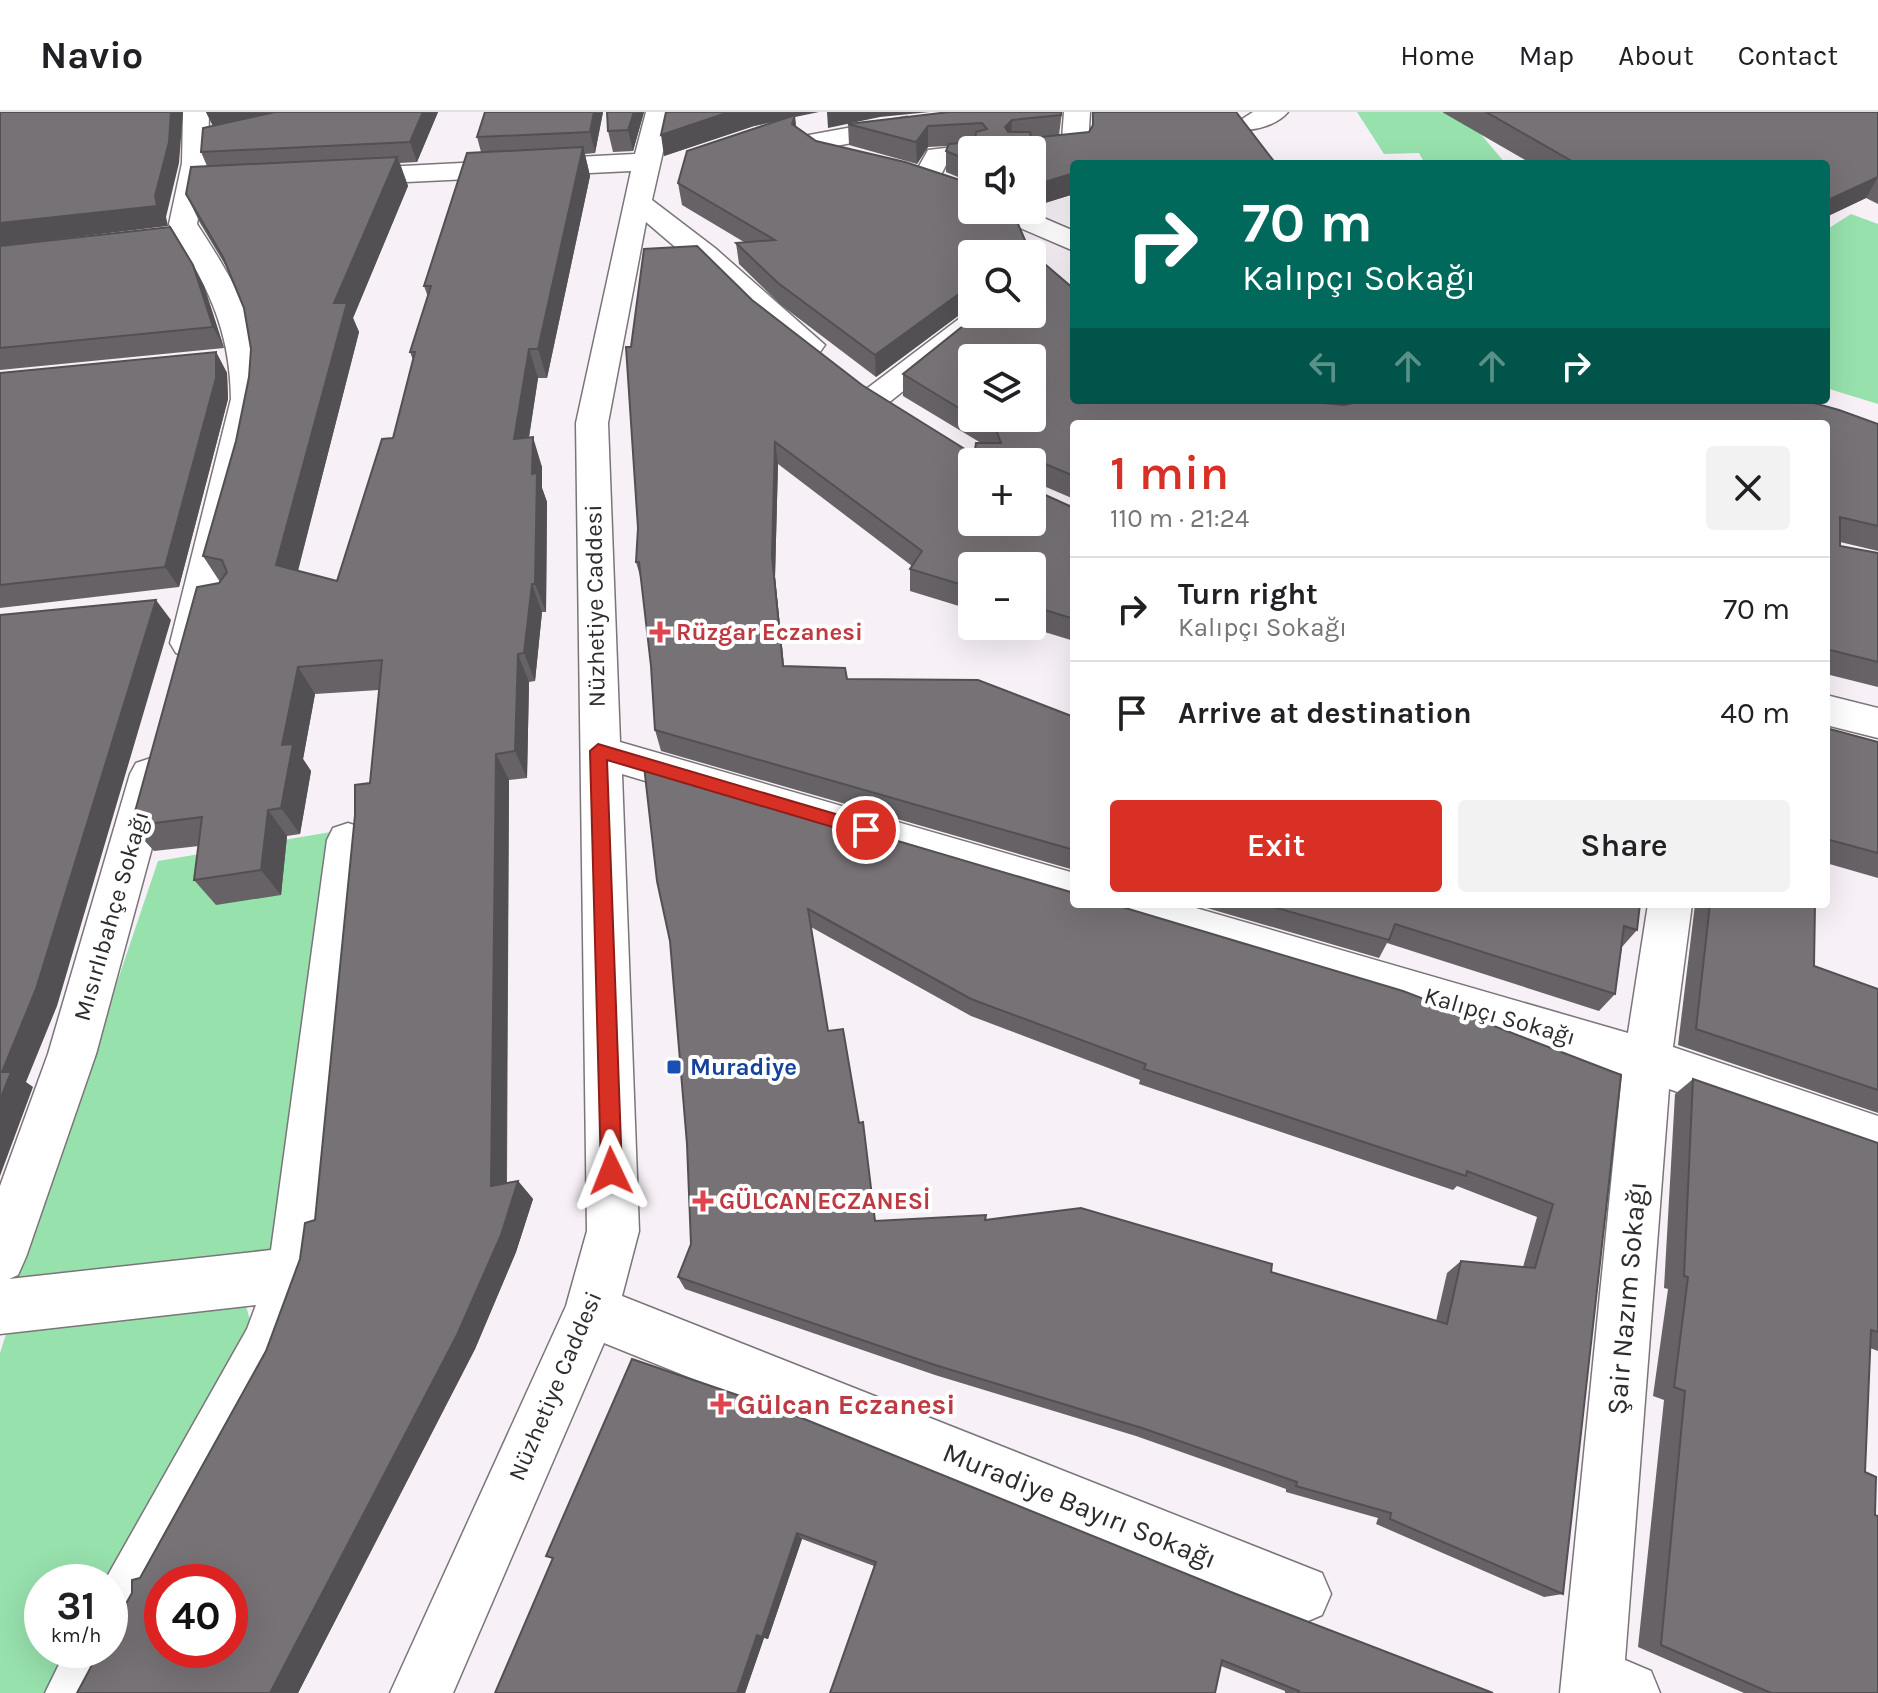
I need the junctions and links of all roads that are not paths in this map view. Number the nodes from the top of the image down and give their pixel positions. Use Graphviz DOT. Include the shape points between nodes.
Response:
graph roads {
  1 [pos="659,112"];
  2 [pos="849,112"];
  3 [pos="1077,112"];
  4 [pos="1275,112"];
  5 [pos="925,122"];
  6 [pos="1249,123"];
  7 [pos="207,128"];
  8 [pos="796,135"];
  9 [pos="1046,148"];
  10 [pos="958,154"];
  11 [pos="857,161"];
  12 [pos="899,170"];
  13 [pos="649,178"];
  14 [pos="317,179"];
  15 [pos="1024,224"];
  16 [pos="702,249"];
  17 [pos="1067,251"];
  18 [pos="625,252"];
  19 [pos="961,328"];
  20 [pos="179,677"];
  21 [pos="1830,711"];
  22 [pos="1878,723"];
  23 [pos="162,737"];
  24 [pos="598,751"];
  25 [pos="348,840"];
  26 [pos="1070,890"];
  27 [pos="1132,908"];
  28 [pos="1669,908"];
  29 [pos="1647,1060"];
  30 [pos="1878,1139"];
  31 [pos="0,1257"];
  32 [pos="294,1274"];
  33 [pos="0,1307"];
  34 [pos="591,1311"];
  35 [pos="1301,1594"];
  36 [pos="128,1599"];
  37 [pos="90,1668"];
  38 [pos="1604,1688"];
  39 [pos="76,1693"];
  40 [pos="421,1693"];
  1 -- 13 [label="street, Nüzhetiye Caddesi"];
  2 -- 8 [label="street"];
  3 -- 9 [label="street" via="1075,146"];
  4 -- 6 [label="street"];
  5 -- 8 [label="street"];
  7 -- 20 [label="street" via="208,184 182,213 174,237 222,285 231,361 247,399"];
  8 -- 11 [label="street"];
  10 -- 12 [label="street" via="937,156 939,182"];
  13 -- 14 [label="street"];
  13 -- 16 [label="street"];
  13 -- 18 [label="street, Nüzhetiye Caddesi"];
  15 -- 17 [label="street"];
  16 -- 18 [label="street" via="661,245"];
  16 -- 19 [label="street" via="768,313 864,386"];
  18 -- 24 [label="street, Nüzhetiye Caddesi" via="592,423"];
  21 -- 22 [label="street"];
  23 -- 31 [label="street, Mısırlıbahçe Sokağı" via="72,1054"];
  24 -- 26 [label="street"];
  24 -- 34 [label="street, Nüzhetiye Caddesi" via="613,1231"];
  25 -- 32 [label="street"];
  27 -- 29 [label="street, Kalıpçı Sokağı"];
  28 -- 29 [label="street, Şair Nazım Sokağı"];
  29 -- 30 [label="street, Kalıpçı Sokağı"];
  29 -- 38 [label="street, Şair Nazım Sokağı"];
  32 -- 33 [label="street"];
  32 -- 36 [label="street" via="269,1344"];
  34 -- 35 [label="street, Muradiye Bayırı Sokağı"];
  34 -- 40 [label="street, Nüzhetiye Caddesi"];
  37 -- 39 [label="street"];
}
